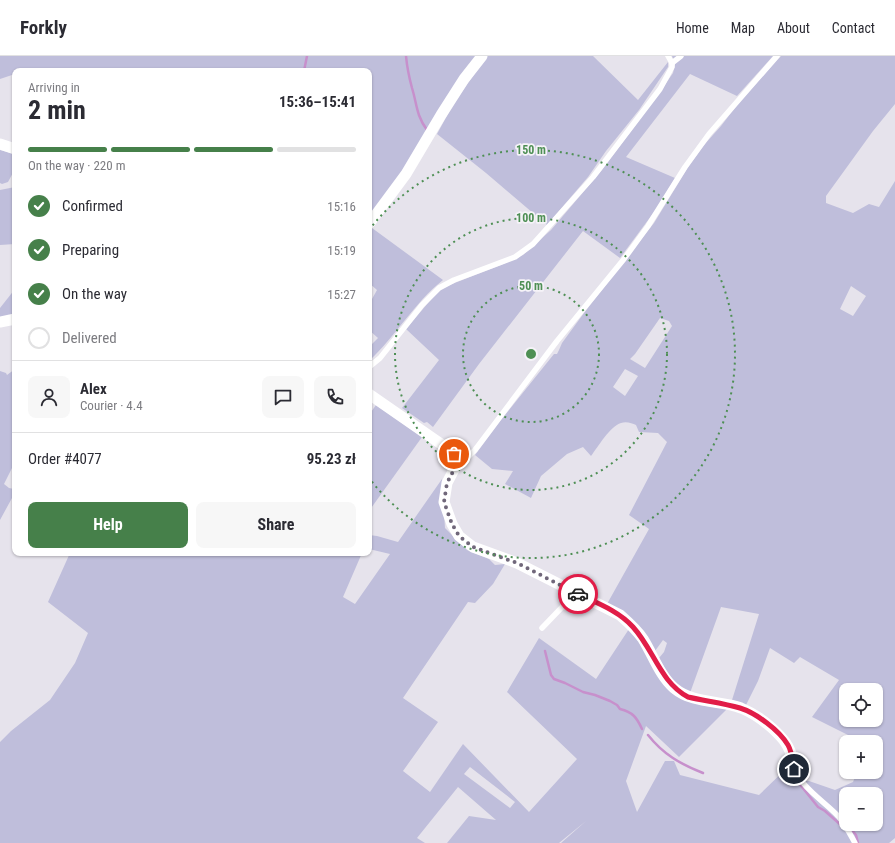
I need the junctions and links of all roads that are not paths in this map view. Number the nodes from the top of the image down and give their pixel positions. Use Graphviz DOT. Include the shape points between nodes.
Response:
graph roads {
  1 [pos="482,56"];
  2 [pos="668,56"];
  3 [pos="681,56"];
  4 [pos="777,56"];
  5 [pos="672,63"];
  6 [pos="0,144"];
  7 [pos="12,148"];
  8 [pos="372,220"];
  9 [pos="12,320"];
  10 [pos="0,322"];
  11 [pos="372,365"];
  12 [pos="372,396"];
  13 [pos="458,462"];
  14 [pos="572,591"];
  15 [pos="542,628"];
  16 [pos="793,761"];
  17 [pos="855,843"];
  1 -- 8 [label="street" via="464,79 406,174"];
  2 -- 5 [label="lane"];
  3 -- 5 [label="lane"];
  4 -- 13 [label="lane" via="709,134 624,259 557,341 475,450"];
  5 -- 11 [label="lane" via="660,89 593,177 533,244 514,257 439,288 422,304 380,358"];
  6 -- 7 [label="street"];
  9 -- 10 [label="street"];
  12 -- 13 [label="street" via="450,450"];
  13 -- 14 [label="street" via="447,483 444,502 459,536 473,547 517,563"];
  14 -- 15 [label="lane" via="565,604"];
  14 -- 16 [label="street" via="620,615 632,626 642,637 673,687 688,697 736,707 753,714 782,737 788,745"];
  16 -- 17 [label="lane" via="799,777 811,792 839,817"];
}
